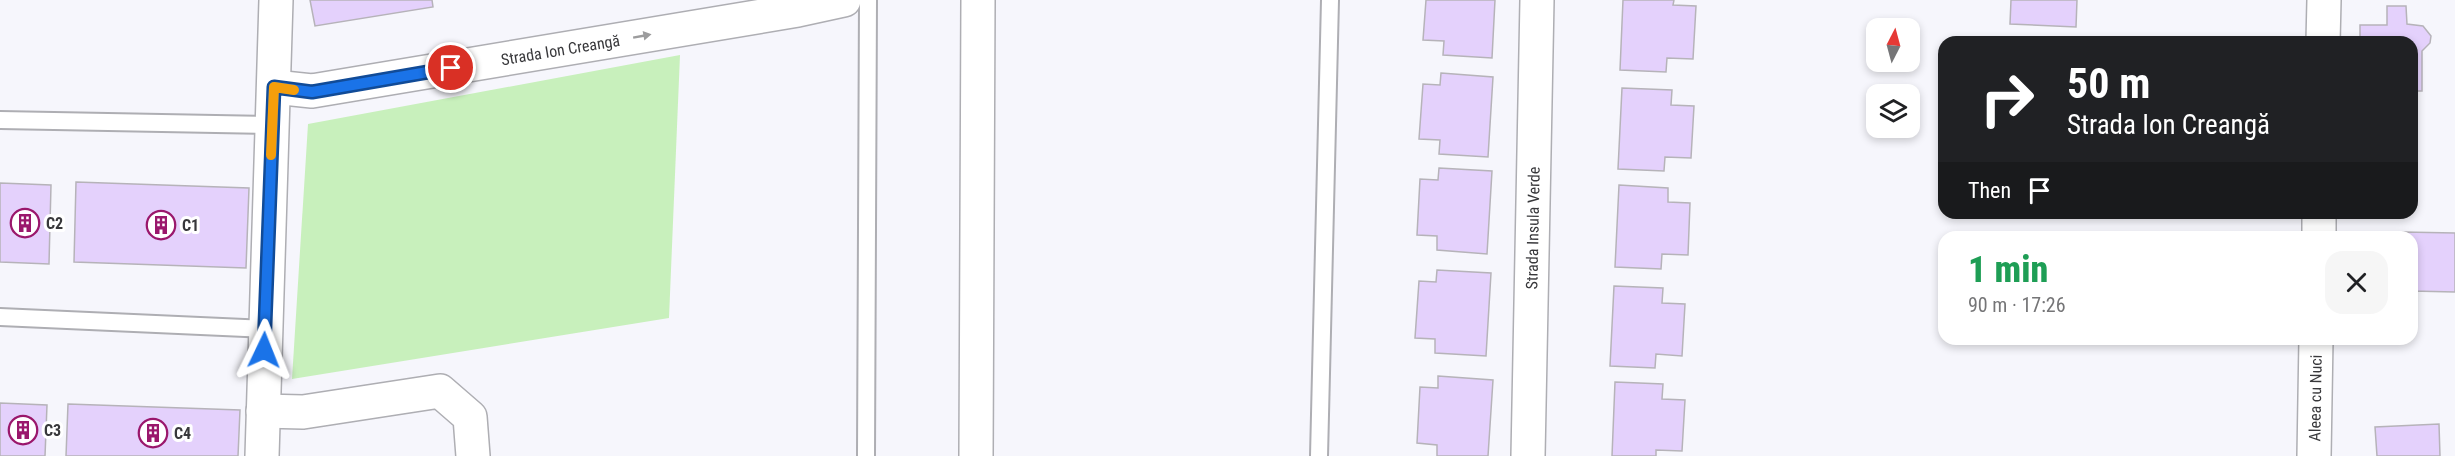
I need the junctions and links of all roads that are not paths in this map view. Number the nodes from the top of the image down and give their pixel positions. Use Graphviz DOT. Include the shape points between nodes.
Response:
graph roads {
  1 [pos="276,0"];
  2 [pos="844,0"];
  3 [pos="868,0"];
  4 [pos="978,0"];
  5 [pos="1330,0"];
  6 [pos="1537,0"];
  7 [pos="2324,0"];
  8 [pos="798,5"];
  9 [pos="2323,36"];
  10 [pos="274,87"];
  11 [pos="0,120"];
  12 [pos="272,125"];
  13 [pos="0,317"];
  14 [pos="265,329"];
  15 [pos="2316,345"];
  16 [pos="263,411"];
  17 [pos="866,455"];
  18 [pos="262,456"];
  19 [pos="473,456"];
  20 [pos="976,456"];
  21 [pos="1319,456"];
  22 [pos="1528,456"];
  23 [pos="2314,456"];
  1 -- 10 [label="street"];
  2 -- 8 [label="street, Strada Ion Creangă"];
  3 -- 17 [label="lane"];
  4 -- 20 [label="street"];
  5 -- 21 [label="lane"];
  6 -- 22 [label="street, Strada Insula Verde"];
  7 -- 9 [label="street"];
  10 -- 8 [label="street, Strada Ion Creangă, one-way" via="312,92"];
  10 -- 12 [label="street"];
  11 -- 12 [label="lane"];
  12 -- 14 [label="street"];
  13 -- 14 [label="lane"];
  14 -- 16 [label="street"];
  15 -- 23 [label="street, Aleea cu Nuci"];
  16 -- 18 [label="street"];
  16 -- 19 [label="street" via="303,412 440,391 470,417"];
}
